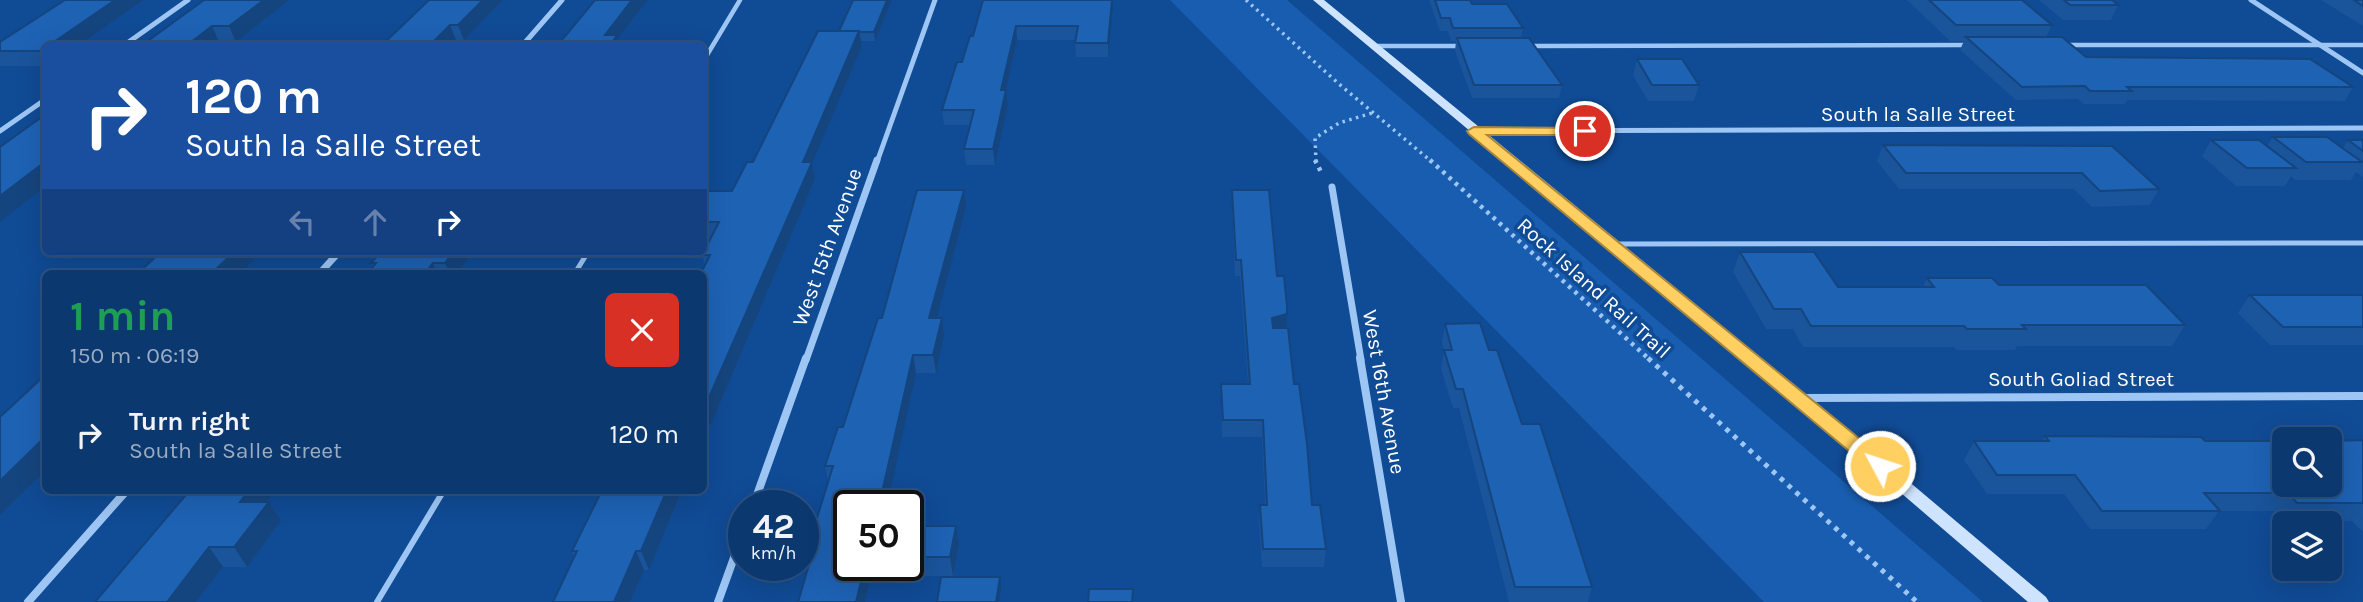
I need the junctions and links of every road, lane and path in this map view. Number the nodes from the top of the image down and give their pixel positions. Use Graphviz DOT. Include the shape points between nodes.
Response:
graph roads {
  1 [pos="188,0"];
  2 [pos="562,0"];
  3 [pos="740,0"];
  4 [pos="935,0"];
  5 [pos="1246,0"];
  6 [pos="1318,0"];
  7 [pos="2251,0"];
  8 [pos="129,42"];
  9 [pos="525,42"];
  10 [pos="1972,45"];
  11 [pos="2056,45"];
  12 [pos="2321,45"];
  13 [pos="2363,45"];
  14 [pos="1373,46"];
  15 [pos="1471,46"];
  16 [pos="1527,46"];
  17 [pos="707,55"];
  18 [pos="2363,73"];
  19 [pos="42,102"];
  20 [pos="1373,113"];
  21 [pos="2363,128"];
  22 [pos="0,131"];
  23 [pos="1474,131"];
  24 [pos="1332,187"];
  25 [pos="2363,243"];
  26 [pos="1612,244"];
  27 [pos="335,256"];
  28 [pos="323,270"];
  29 [pos="2363,396"];
  30 [pos="1800,398"];
  31 [pos="758,490"];
  32 [pos="123,494"];
  33 [pos="442,494"];
  34 [pos="728,574"];
  35 [pos="28,602"];
  36 [pos="377,602"];
  37 [pos="718,602"];
  38 [pos="1401,602"];
  39 [pos="1917,602"];
  40 [pos="2040,602"];
  1 -- 8 [label="street"];
  2 -- 9 [label="street"];
  3 -- 17 [label="lane"];
  4 -- 31 [label="street, West 15th Avenue"];
  5 -- 20 [label="path, Rock Island Rail Trail"];
  6 -- 14 [label="main road"];
  7 -- 12 [label="street"];
  10 -- 16 [label="lane"];
  11 -- 12 [label="lane"];
  12 -- 13 [label="lane"];
  12 -- 18 [label="street"];
  14 -- 15 [label="lane"];
  14 -- 23 [label="main road"];
  19 -- 22 [label="street"];
  20 -- 24 [label="path" via="1339,123 1315,138 1315,164"];
  20 -- 39 [label="path, Rock Island Rail Trail"];
  21 -- 23 [label="street, South la Salle Street"];
  23 -- 26 [label="main road"];
  24 -- 38 [label="street, West 16th Avenue"];
  25 -- 26 [label="lane"];
  26 -- 30 [label="main road"];
  27 -- 28 [label="street"];
  29 -- 30 [label="street, South Goliad Street"];
  30 -- 40 [label="main road"];
  32 -- 35 [label="street"];
  33 -- 36 [label="lane"];
  34 -- 37 [label="street"];
}
